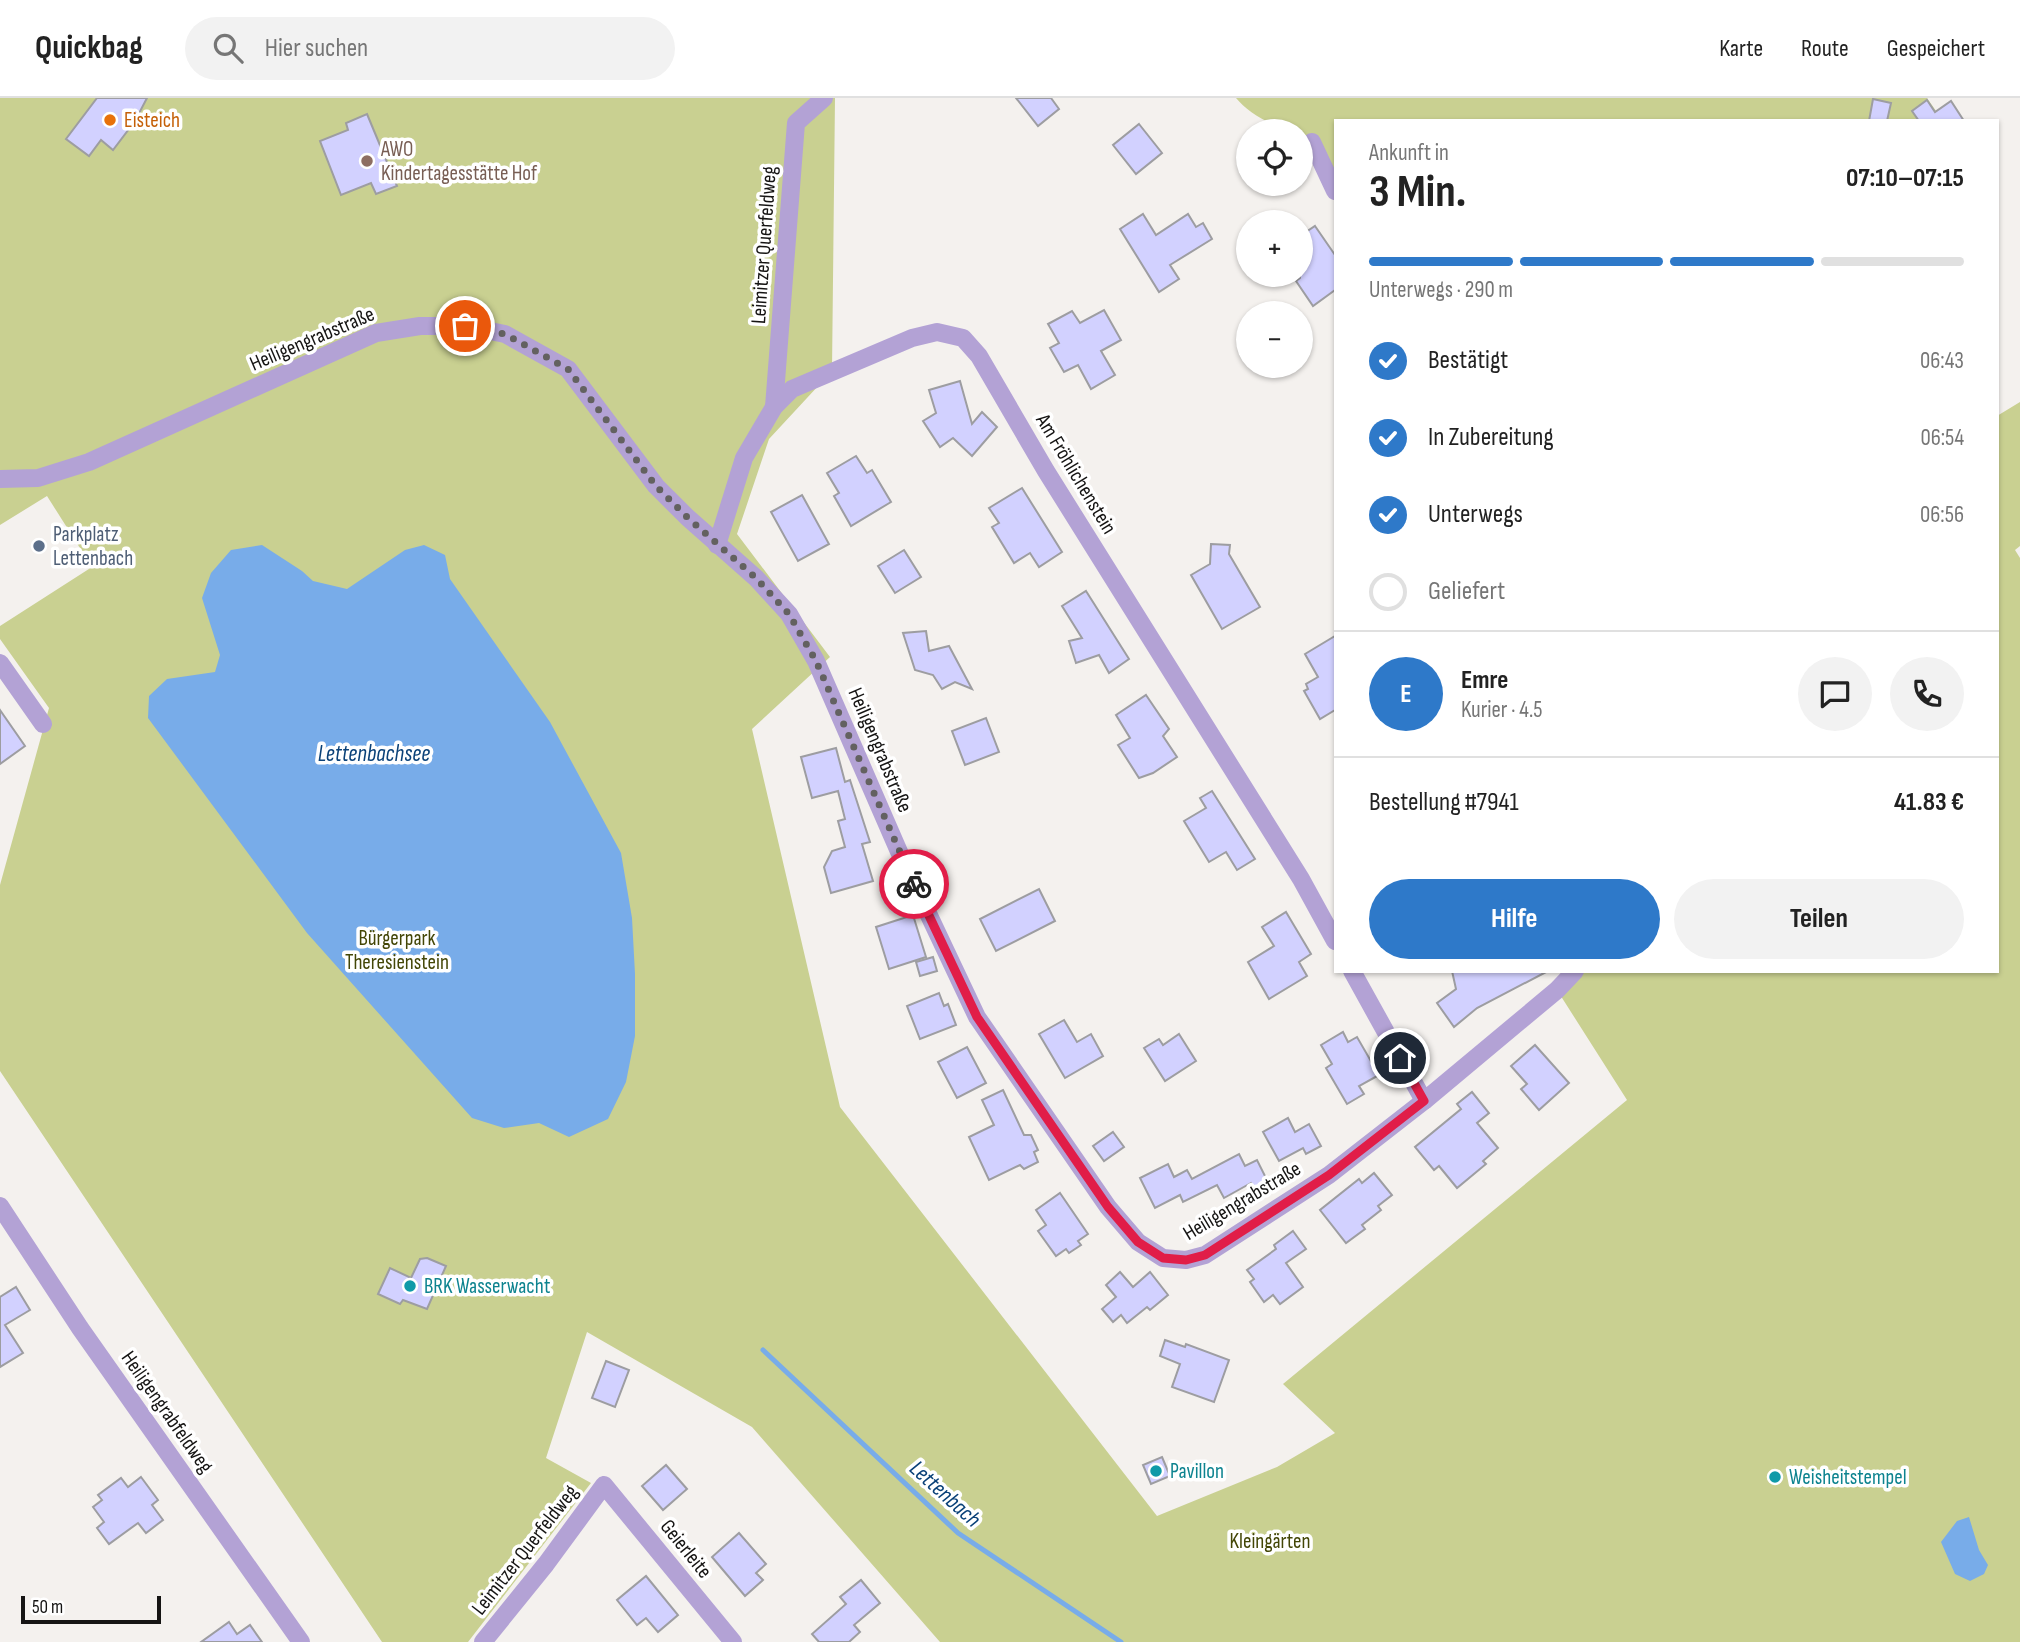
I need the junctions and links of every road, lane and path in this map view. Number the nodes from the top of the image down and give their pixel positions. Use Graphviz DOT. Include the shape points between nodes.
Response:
graph roads {
  1 [pos="824,98"];
  2 [pos="1313,144"];
  3 [pos="1334,189"];
  4 [pos="774,407"];
  5 [pos="0,479"];
  6 [pos="717,545"];
  7 [pos="0,663"];
  8 [pos="43,724"];
  9 [pos="1334,939"];
  10 [pos="1353,973"];
  11 [pos="1573,973"];
  12 [pos="1424,1101"];
  13 [pos="0,1206"];
  14 [pos="604,1485"];
  15 [pos="301,1642"];
  16 [pos="482,1642"];
  17 [pos="733,1642"];
  1 -- 4 [label="street, Leimitzer Querfeldweg" via="796,123"];
  2 -- 3 [label="street"];
  4 -- 6 [label="street, Am Fröhlichenstein" via="744,458"];
  4 -- 9 [label="street, Am Fröhlichenstein" via="792,389 912,338 937,332 963,338 979,356"];
  5 -- 6 [label="street, Heiligengrabstraße" via="38,478 89,462 376,333 420,326 465,326 505,334 568,369 656,486"];
  6 -- 12 [label="street, Heiligengrabstraße" via="789,614 816,661 977,1017 1108,1207 1138,1242 1163,1258 1186,1260 1205,1255 1329,1175"];
  7 -- 8 [label="street"];
  10 -- 12 [label="street"];
  11 -- 12 [label="street, Heiligengrabstraße"];
  13 -- 15 [label="street, Heiligengrabfeldweg" via="79,1328"];
  14 -- 16 [label="street, Leimitzer Querfeldweg"];
  14 -- 17 [label="street, Geierleite"];
}
